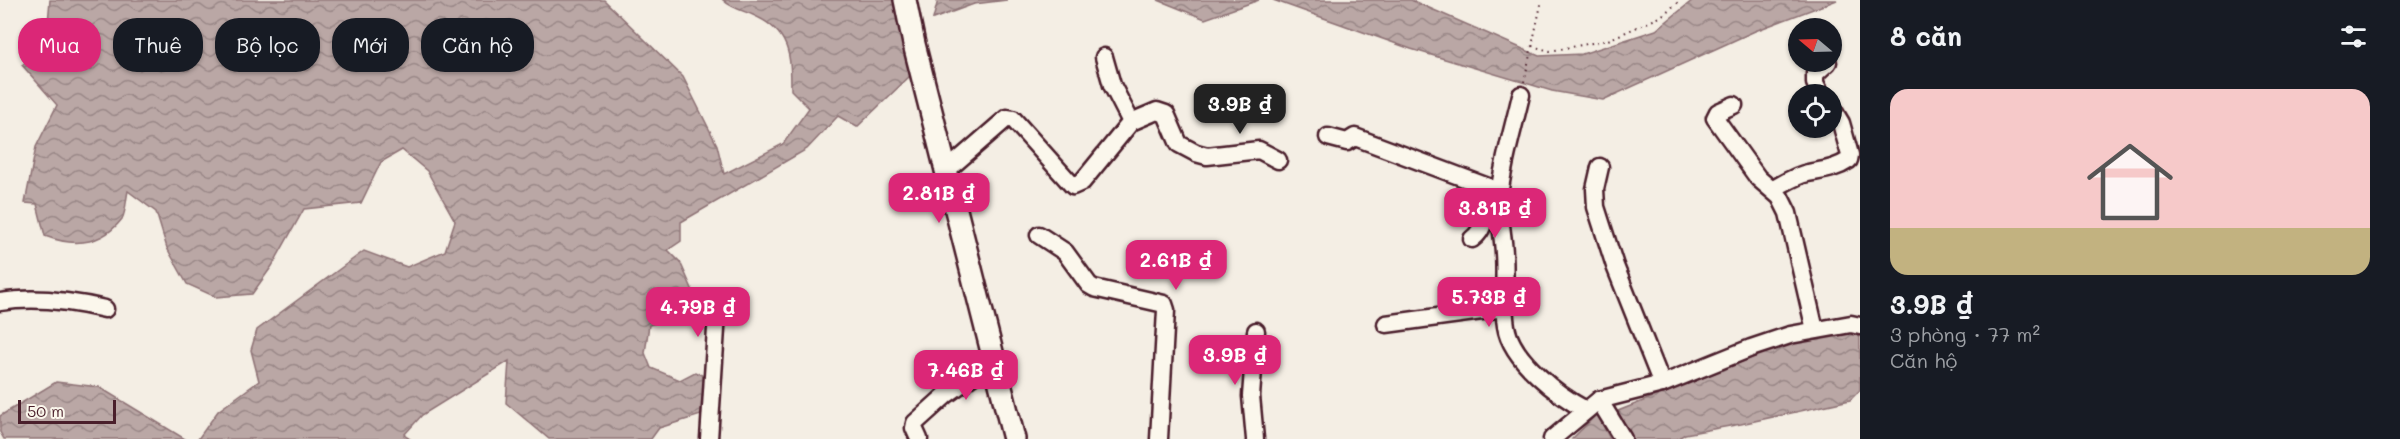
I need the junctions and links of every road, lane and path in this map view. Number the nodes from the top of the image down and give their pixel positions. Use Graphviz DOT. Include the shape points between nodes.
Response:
graph roads {
  1 [pos="905,0"];
  2 [pos="1542,0"];
  3 [pos="1681,0"];
  4 [pos="1532,46"];
  5 [pos="1104,57"];
  6 [pos="1521,95"];
  7 [pos="1734,105"];
  8 [pos="1131,122"];
  9 [pos="1842,127"];
  10 [pos="1328,137"];
  11 [pos="1278,160"];
  12 [pos="1600,167"];
  13 [pos="946,171"];
  14 [pos="1773,189"];
  15 [pos="1500,199"];
  16 [pos="1039,235"];
  17 [pos="1472,239"];
  18 [pos="0,302"];
  19 [pos="1504,308"];
  20 [pos="105,309"];
  21 [pos="717,313"];
  22 [pos="1386,324"];
  23 [pos="1860,326"];
  24 [pos="1815,330"];
  25 [pos="1256,331"];
  26 [pos="994,361"];
  27 [pos="1662,384"];
  28 [pos="1593,405"];
  29 [pos="709,434"];
  30 [pos="919,439"];
  31 [pos="1014,439"];
  32 [pos="1159,439"];
  33 [pos="1255,439"];
  34 [pos="1552,439"];
  35 [pos="1623,439"];
  1 -- 13 [label="main road"];
  2 -- 4 [label="path"];
  3 -- 4 [label="path" via="1660,17 1608,40 1550,51"];
  4 -- 6 [label="path"];
  5 -- 8 [label="street" via="1112,85"];
  6 -- 15 [label="street"];
  7 -- 14 [label="street" via="1718,112 1716,120 1758,178"];
  8 -- 11 [label="street" via="1162,111 1179,144 1196,153 1207,156 1259,150"];
  8 -- 13 [label="street" via="1082,182 1073,186 1010,118"];
  9 -- 14 [label="street" via="1849,160"];
  10 -- 15 [label="street" via="1347,142 1355,137"];
  12 -- 27 [label="street" via="1596,207"];
  13 -- 26 [label="main road"];
  14 -- 24 [label="street" via="1788,213"];
  15 -- 17 [label="street"];
  15 -- 19 [label="street"];
  16 -- 32 [label="street" via="1065,252 1094,288 1164,304"];
  18 -- 20 [label="street" via="49,300"];
  19 -- 22 [label="street"];
  19 -- 28 [label="street" via="1506,329 1530,368 1567,400"];
  21 -- 29 [label="street"];
  23 -- 24 [label="street"];
  24 -- 27 [label="street" via="1750,348"];
  25 -- 33 [label="street" via="1251,396"];
  26 -- 30 [label="street" via="945,394 915,423"];
  26 -- 31 [label="main road"];
  27 -- 28 [label="street"];
  28 -- 34 [label="street"];
  28 -- 35 [label="street"];
}
